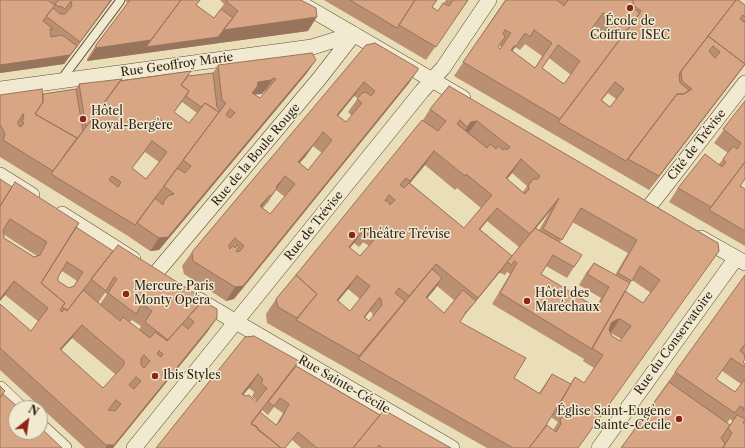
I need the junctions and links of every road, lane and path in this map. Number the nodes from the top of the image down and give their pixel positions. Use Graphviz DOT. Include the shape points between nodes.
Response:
graph roads {
  1 [pos="295,0"];
  2 [pos="489,0"];
  3 [pos="120,1"];
  4 [pos="354,34"];
  5 [pos="432,80"];
  6 [pos="60,81"];
  7 [pos="745,83"];
  8 [pos="0,89"];
  9 [pos="475,105"];
  10 [pos="0,175"];
  11 [pos="663,215"];
  12 [pos="689,231"];
  13 [pos="740,261"];
  14 [pos="156,273"];
  15 [pos="169,281"];
  16 [pos="189,294"];
  17 [pos="236,322"];
  18 [pos="0,390"];
  19 [pos="11,400"];
  20 [pos="48,433"];
  21 [pos="64,448"];
  22 [pos="134,448"];
  23 [pos="452,448"];
  24 [pos="599,448"];
  1 -- 4 [label="street"];
  2 -- 5 [label="street, Rue de Trévise"];
  3 -- 6 [label="lane"];
  4 -- 5 [label="street"];
  4 -- 6 [label="street, Rue Geoffroy Marie" via="312,47"];
  4 -- 14 [label="street, Rue de la Boule Rouge"];
  5 -- 9 [label="street"];
  5 -- 17 [label="street, Rue de Trévise"];
  6 -- 8 [label="street, Rue Geoffroy Marie"];
  7 -- 11 [label="street, Cité de Trévise" via="644,204"];
  10 -- 14 [label="street"];
  12 -- 13 [label="street"];
  13 -- 24 [label="street, Rue du Conservatoire"];
  14 -- 15 [label="street"];
  16 -- 17 [label="street, Rue Sainte-Cécile"];
  17 -- 22 [label="street, Rue de Trévise"];
  17 -- 23 [label="street, Rue Sainte-Cécile"];
  18 -- 19 [label="street"];
  20 -- 21 [label="street"];
}
